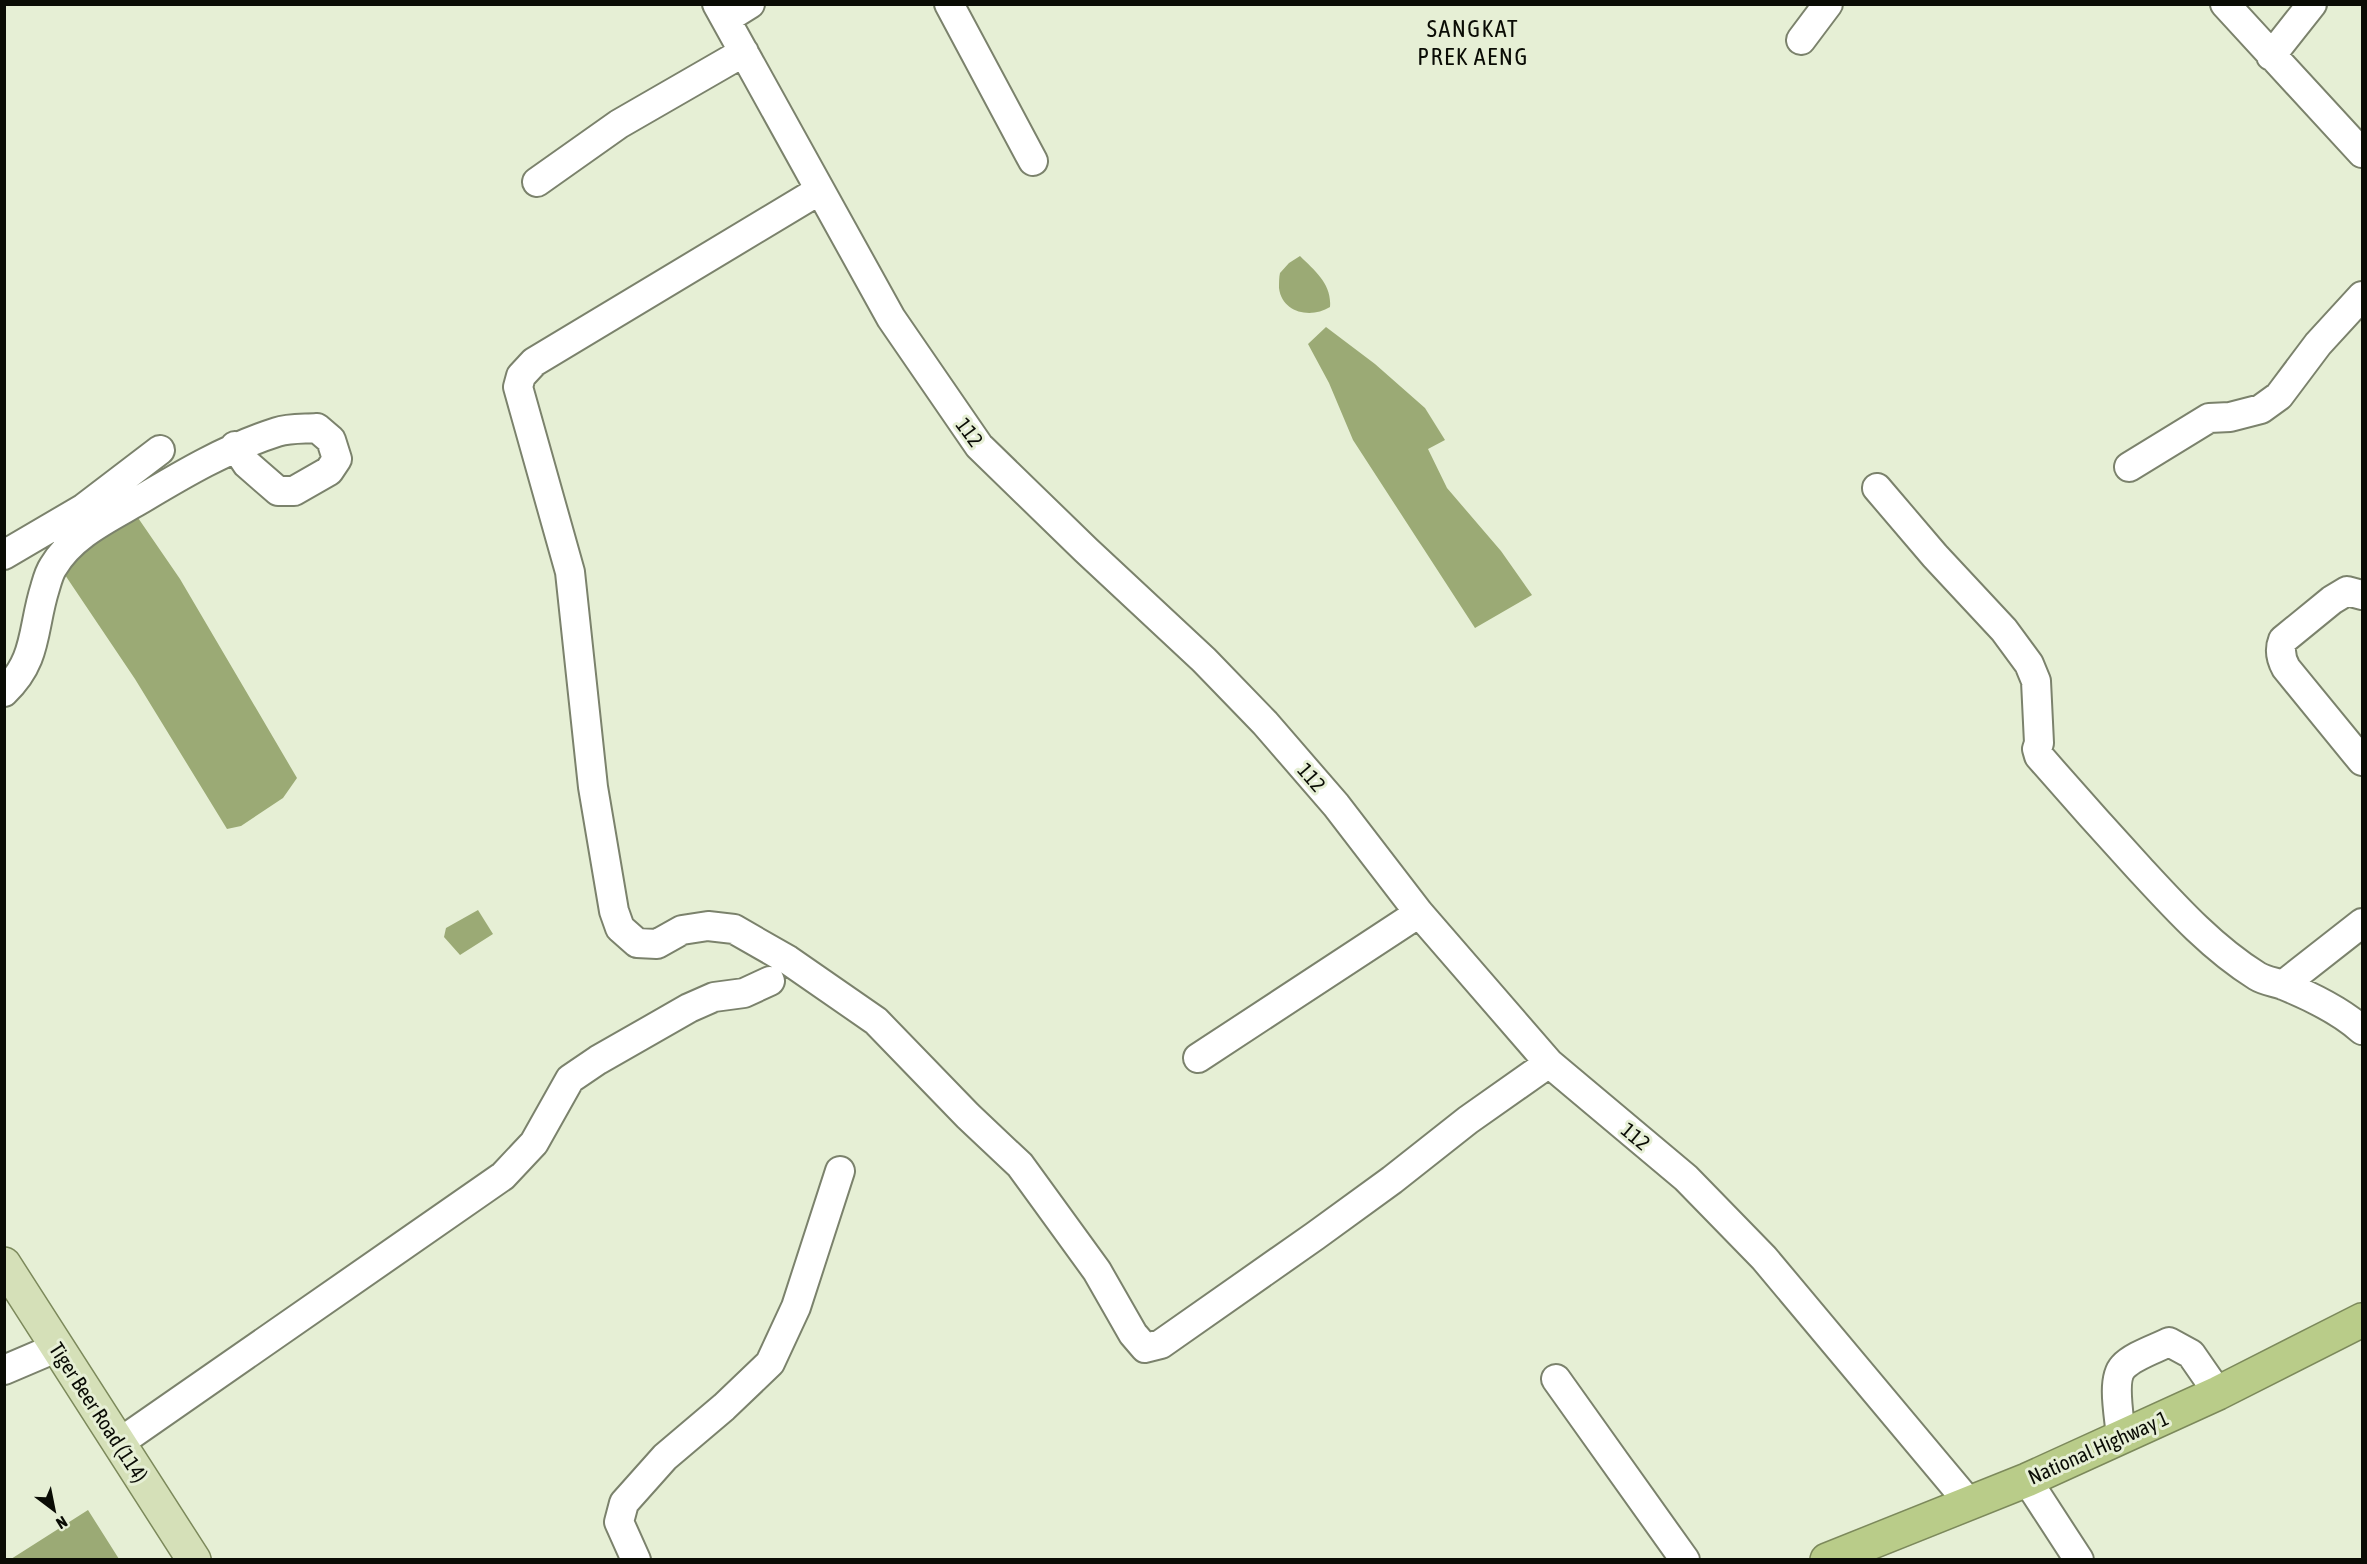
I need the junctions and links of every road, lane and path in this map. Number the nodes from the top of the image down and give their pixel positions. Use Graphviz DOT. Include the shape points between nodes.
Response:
graph roads {
  1 [pos="750,4"];
  2 [pos="949,4"];
  3 [pos="1828,4"];
  4 [pos="2224,4"];
  5 [pos="2312,4"];
  6 [pos="722,12"];
  7 [pos="1801,40"];
  8 [pos="744,52"];
  9 [pos="2271,56"];
  10 [pos="2362,153"];
  11 [pos="1033,161"];
  12 [pos="537,182"];
  13 [pos="820,190"];
  14 [pos="2362,296"];
  15 [pos="235,446"];
  16 [pos="160,450"];
  17 [pos="2129,467"];
  18 [pos="1877,488"];
  19 [pos="4,555"];
  20 [pos="2362,595"];
  21 [pos="4,692"];
  22 [pos="2362,761"];
  23 [pos="1419,913"];
  24 [pos="2362,923"];
  25 [pos="770,981"];
  26 [pos="2283,985"];
  27 [pos="2362,1030"];
  28 [pos="1198,1058"];
  29 [pos="1549,1063"];
  30 [pos="840,1171"];
  31 [pos="4,1263"];
  32 [pos="2362,1320"];
  33 [pos="58,1347"];
  34 [pos="4,1370"];
  35 [pos="1556,1379"];
  36 [pos="2218,1393"];
  37 [pos="2121,1437"];
  38 [pos="119,1443"];
  39 [pos="2027,1480"];
  40 [pos="1970,1504"];
  41 [pos="194,1560"];
  42 [pos="636,1560"];
  43 [pos="1685,1560"];
  44 [pos="1827,1560"];
  45 [pos="2079,1560"];
  1 -- 6 [label="street"];
  2 -- 11 [label="street"];
  3 -- 7 [label="street"];
  4 -- 9 [label="street"];
  5 -- 9 [label="street"];
  6 -- 8 [label="street, 112"];
  8 -- 12 [label="street" via="619,123"];
  8 -- 13 [label="street, 112"];
  9 -- 10 [label="street"];
  13 -- 23 [label="street, 112" via="891,318 979,446 1265,723 1336,805"];
  13 -- 29 [label="street" via="534,362 521,376 518,387 570,572 593,787 620,928 637,943 657,944 682,930 708,926 734,929 788,960 876,1021 1020,1165 1097,1271 1145,1348 1161,1344 1315,1236"];
  14 -- 17 [label="street" via="2318,344 2279,396 2261,409 2209,418"];
  15 -- 21 [label="street" via="74,540 51,568 30,658"];
  16 -- 19 [label="street" via="84,508"];
  18 -- 26 [label="street" via="2004,630 2029,664 2036,681 2039,756 2185,918 2259,977"];
  20 -- 22 [label="street" via="2347,591 2332,600 2280,646 2286,668"];
  23 -- 28 [label="street"];
  23 -- 29 [label="street, 112"];
  24 -- 26 [label="street"];
  25 -- 38 [label="street" via="744,993 714,997 598,1059 570,1079 534,1143 503,1176"];
  26 -- 27 [label="street"];
  29 -- 40 [label="street, 112" via="1686,1178 1764,1258"];
  30 -- 42 [label="street" via="796,1307 770,1363 665,1457 624,1503 619,1522"];
  31 -- 33 [label="main road, Tiger Beer Road (114)"];
  32 -- 36 [label="highway, National Highway 1"];
  33 -- 34 [label="street"];
  33 -- 38 [label="main road, Tiger Beer Road (114)"];
  35 -- 43 [label="street"];
  36 -- 37 [label="highway, National Highway 1"];
  36 -- 37 [label="street" via="2191,1354 2169,1342 2124,1365 2118,1373"];
  37 -- 39 [label="highway, National Highway 1"];
  38 -- 41 [label="main road, Tiger Beer Road (114)"];
  39 -- 40 [label="highway, National Highway 1"];
  39 -- 45 [label="street"];
  40 -- 44 [label="highway, National Highway 1"];
}
